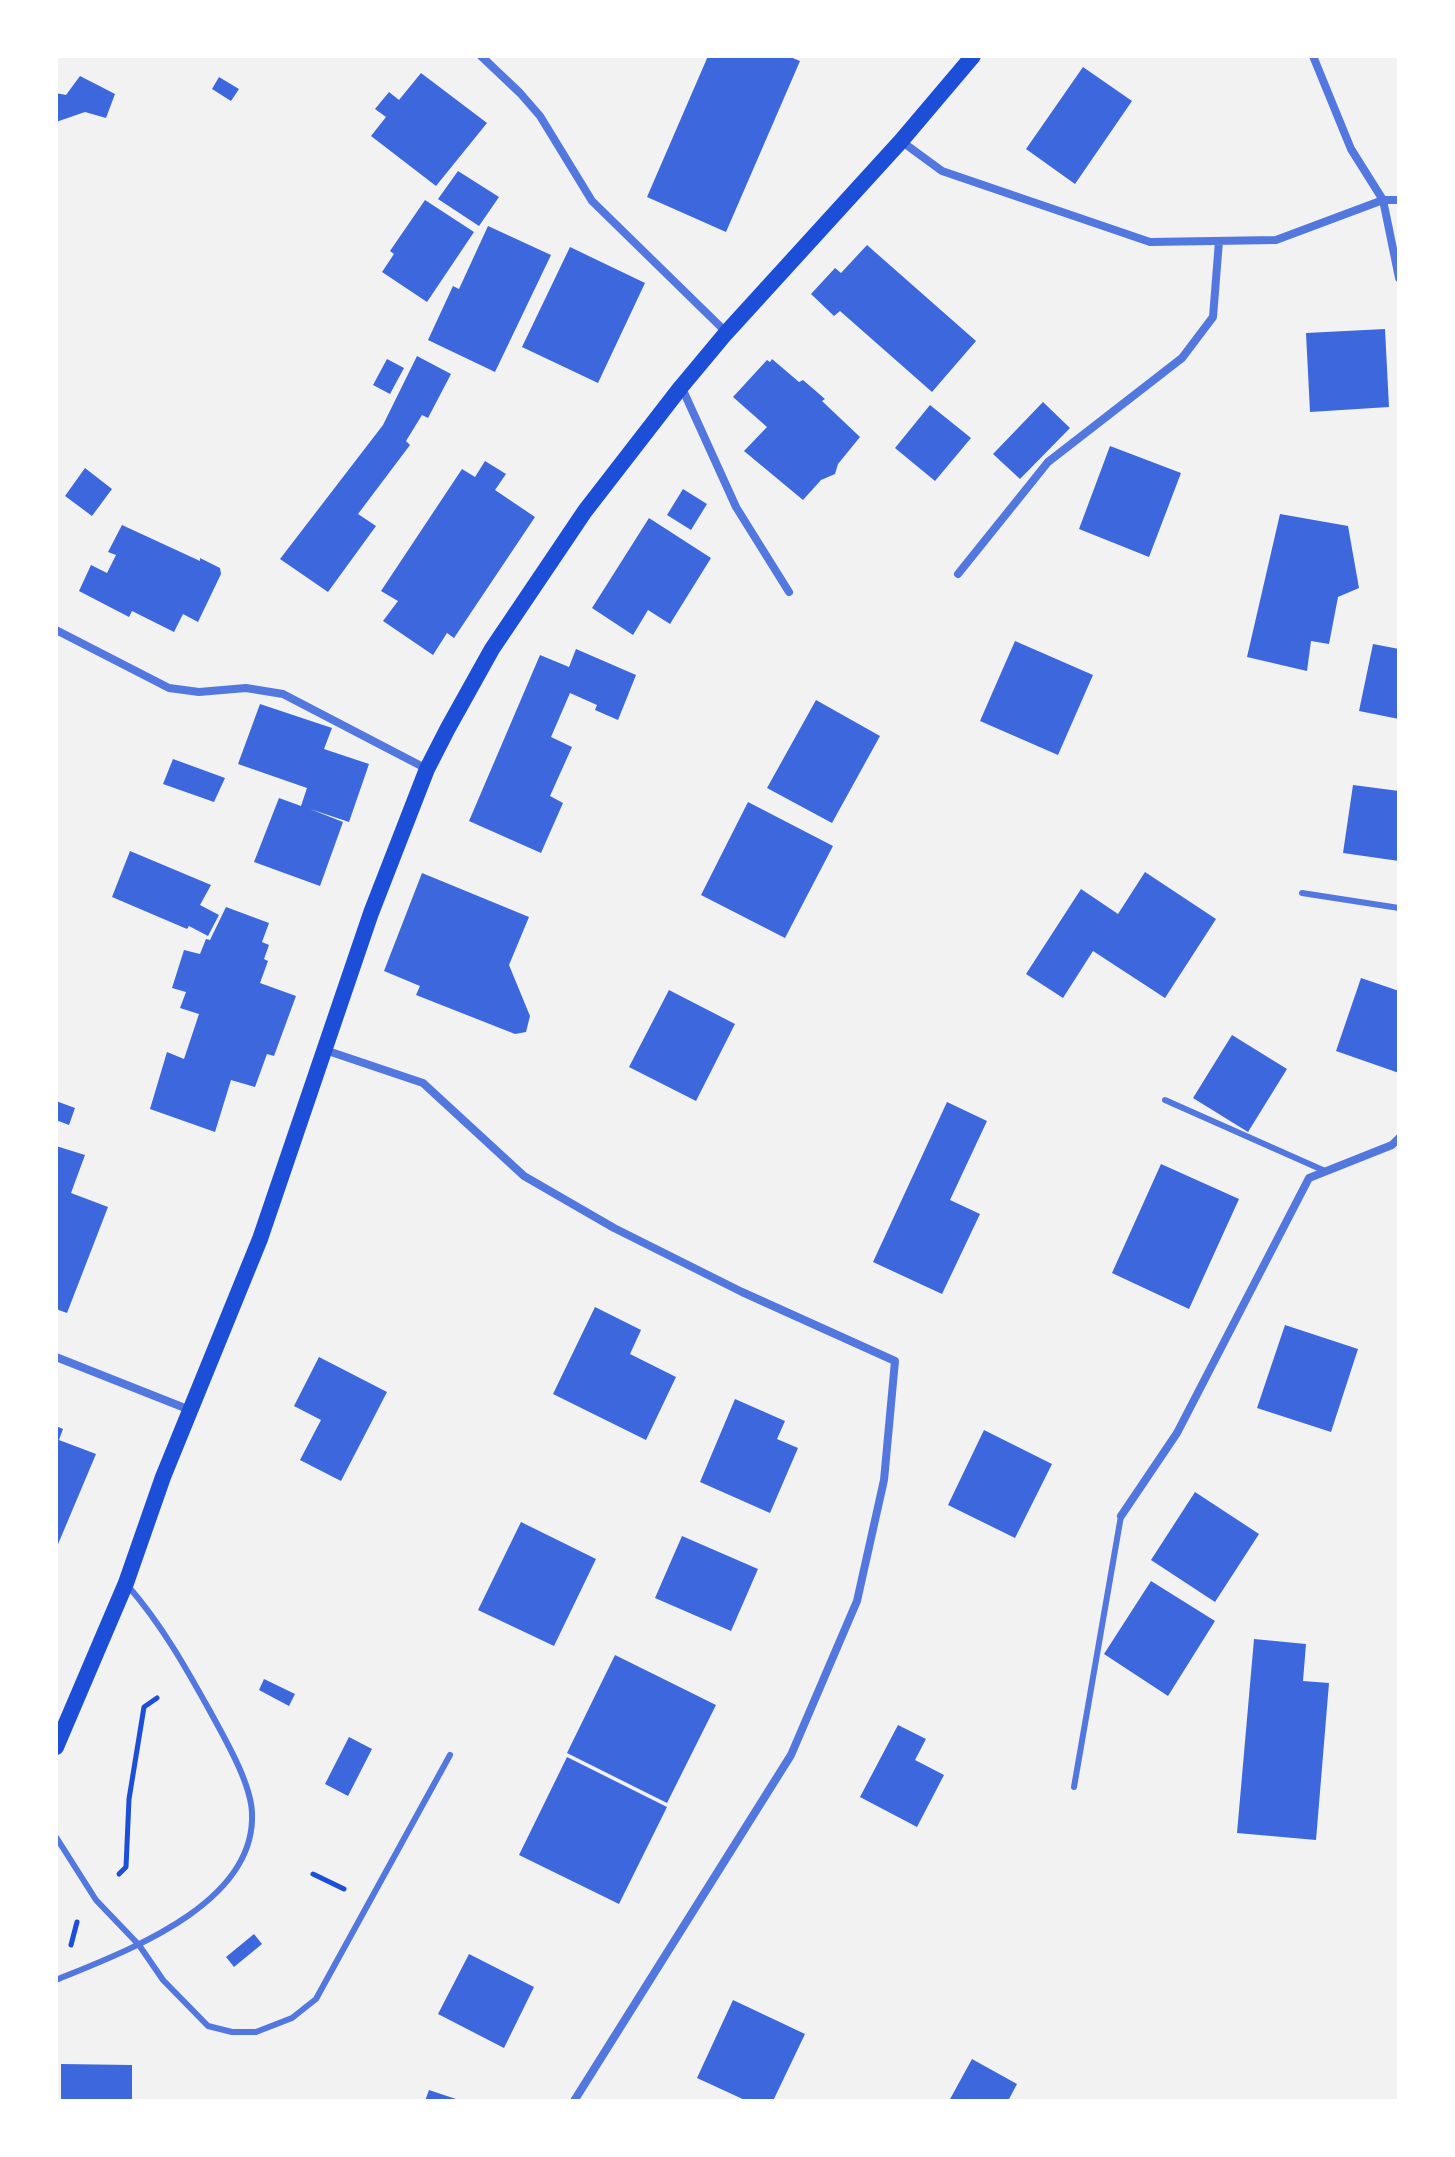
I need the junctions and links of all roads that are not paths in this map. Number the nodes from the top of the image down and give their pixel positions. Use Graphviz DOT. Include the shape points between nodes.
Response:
graph roads {
  1 [pos="481,56"];
  2 [pos="973,56"];
  3 [pos="1313,56"];
  4 [pos="901,141"];
  5 [pos="1383,200"];
  6 [pos="1399,200"];
  7 [pos="1219,241"];
  8 [pos="1399,278"];
  9 [pos="726,333"];
  10 [pos="681,387"];
  11 [pos="958,574"];
  12 [pos="789,592"];
  13 [pos="56,630"];
  14 [pos="427,769"];
  15 [pos="1302,893"];
  16 [pos="1399,908"];
  17 [pos="325,1050"];
  18 [pos="1165,1100"];
  19 [pos="1399,1138"];
  20 [pos="1325,1171"];
  21 [pos="56,1357"];
  22 [pos="190,1410"];
  23 [pos="1121,1516"];
  24 [pos="126,1583"];
  25 [pos="56,1747"];
  26 [pos="450,1755"];
  27 [pos="1074,1787"];
  28 [pos="56,1837"];
  29 [pos="139,1945"];
  30 [pos="56,1980"];
  31 [pos="574,2101"];
  1 -- 9 [label="street" via="540,116 592,201"];
  2 -- 4 [label="main road"];
  3 -- 5 [label="street" via="1351,149"];
  4 -- 7 [label="street" via="942,171 1150,242"];
  4 -- 9 [label="main road"];
  5 -- 6 [label="street"];
  5 -- 7 [label="street" via="1276,240"];
  5 -- 8 [label="street"];
  7 -- 11 [label="street" via="1213,317 1182,358 1048,462"];
  9 -- 10 [label="main road"];
  10 -- 12 [label="street" via="736,507"];
  10 -- 14 [label="main road" via="585,511 492,649"];
  13 -- 14 [label="street" via="169,688 246,688 283,694"];
  14 -- 17 [label="main road"];
  15 -- 16 [label="lane"];
  17 -- 22 [label="main road" via="260,1239"];
  17 -- 31 [label="street" via="423,1083 524,1176 742,1292 895,1361 884,1480 857,1601 791,1755"];
  18 -- 20 [label="lane"];
  19 -- 20 [label="street"];
  20 -- 23 [label="street" via="1309,1178 1177,1433"];
  21 -- 22 [label="street"];
  22 -- 24 [label="main road"];
  23 -- 27 [label="lane"];
  24 -- 25 [label="main road"];
  24 -- 29 [label="lane" via="174,1647 222,1734 252,1813 240,1863 224,1885"];
  26 -- 29 [label="lane" via="316,1999 292,2018 256,2032 208,2026 163,1980"];
  28 -- 29 [label="lane" via="96,1900"];
  29 -- 30 [label="lane"];
}
